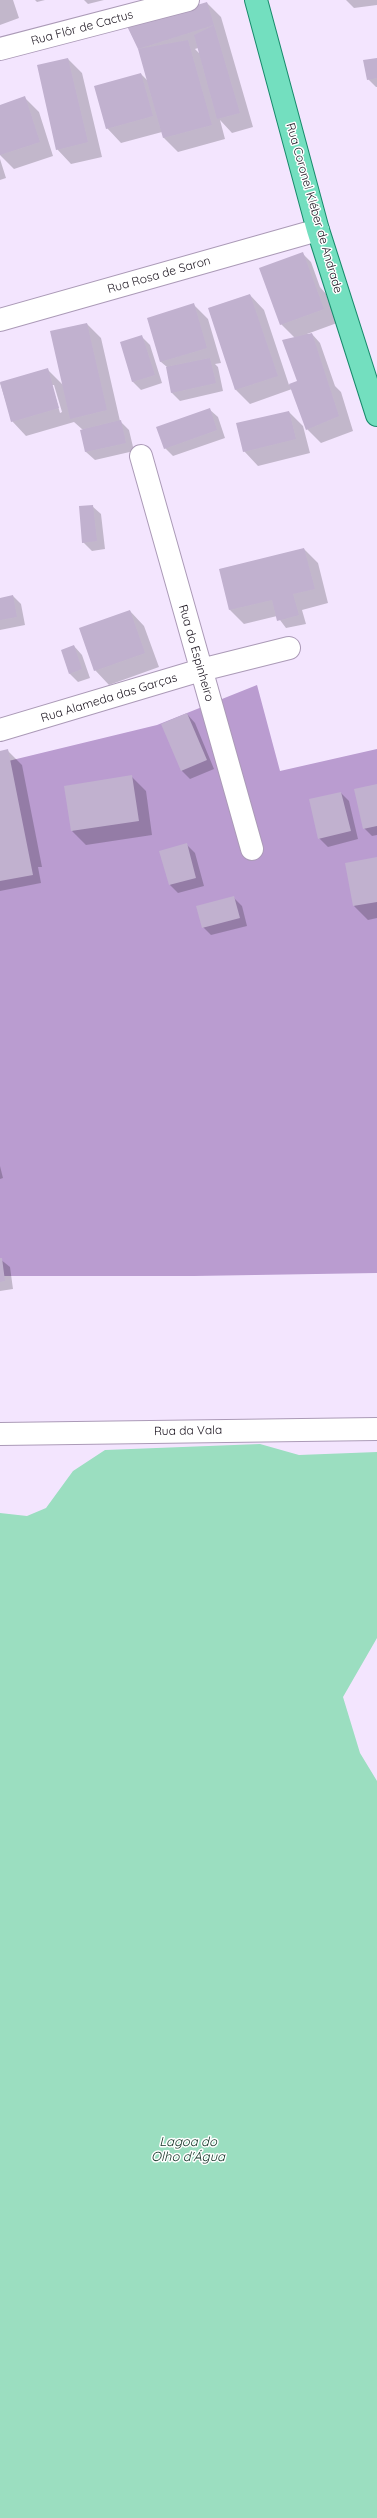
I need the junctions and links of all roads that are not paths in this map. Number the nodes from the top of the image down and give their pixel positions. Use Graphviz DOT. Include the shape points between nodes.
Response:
graph roads {
  1 [pos="188,0"];
  2 [pos="256,0"];
  3 [pos="0,49"];
  4 [pos="318,230"];
  5 [pos="0,320"];
  6 [pos="377,414"];
  7 [pos="141,456"];
  8 [pos="289,648"];
  9 [pos="201,670"];
  10 [pos="0,730"];
  11 [pos="252,849"];
  12 [pos="377,1429"];
  13 [pos="0,1434"];
  1 -- 3 [label="street, Rua Flôr de Cactus"];
  2 -- 4 [label="main road, Rua Coronel Kléber de Andrade"];
  4 -- 5 [label="street, Rua Rosa de Saron"];
  4 -- 6 [label="main road, Rua Coronel Kléber de Andrade"];
  7 -- 9 [label="street, Rua do Espinheiro"];
  8 -- 9 [label="street, Rua Alameda das Garças"];
  9 -- 10 [label="street, Rua Alameda das Garças"];
  9 -- 11 [label="street, Rua do Espinheiro"];
  12 -- 13 [label="street, Rua da Vala"];
}
